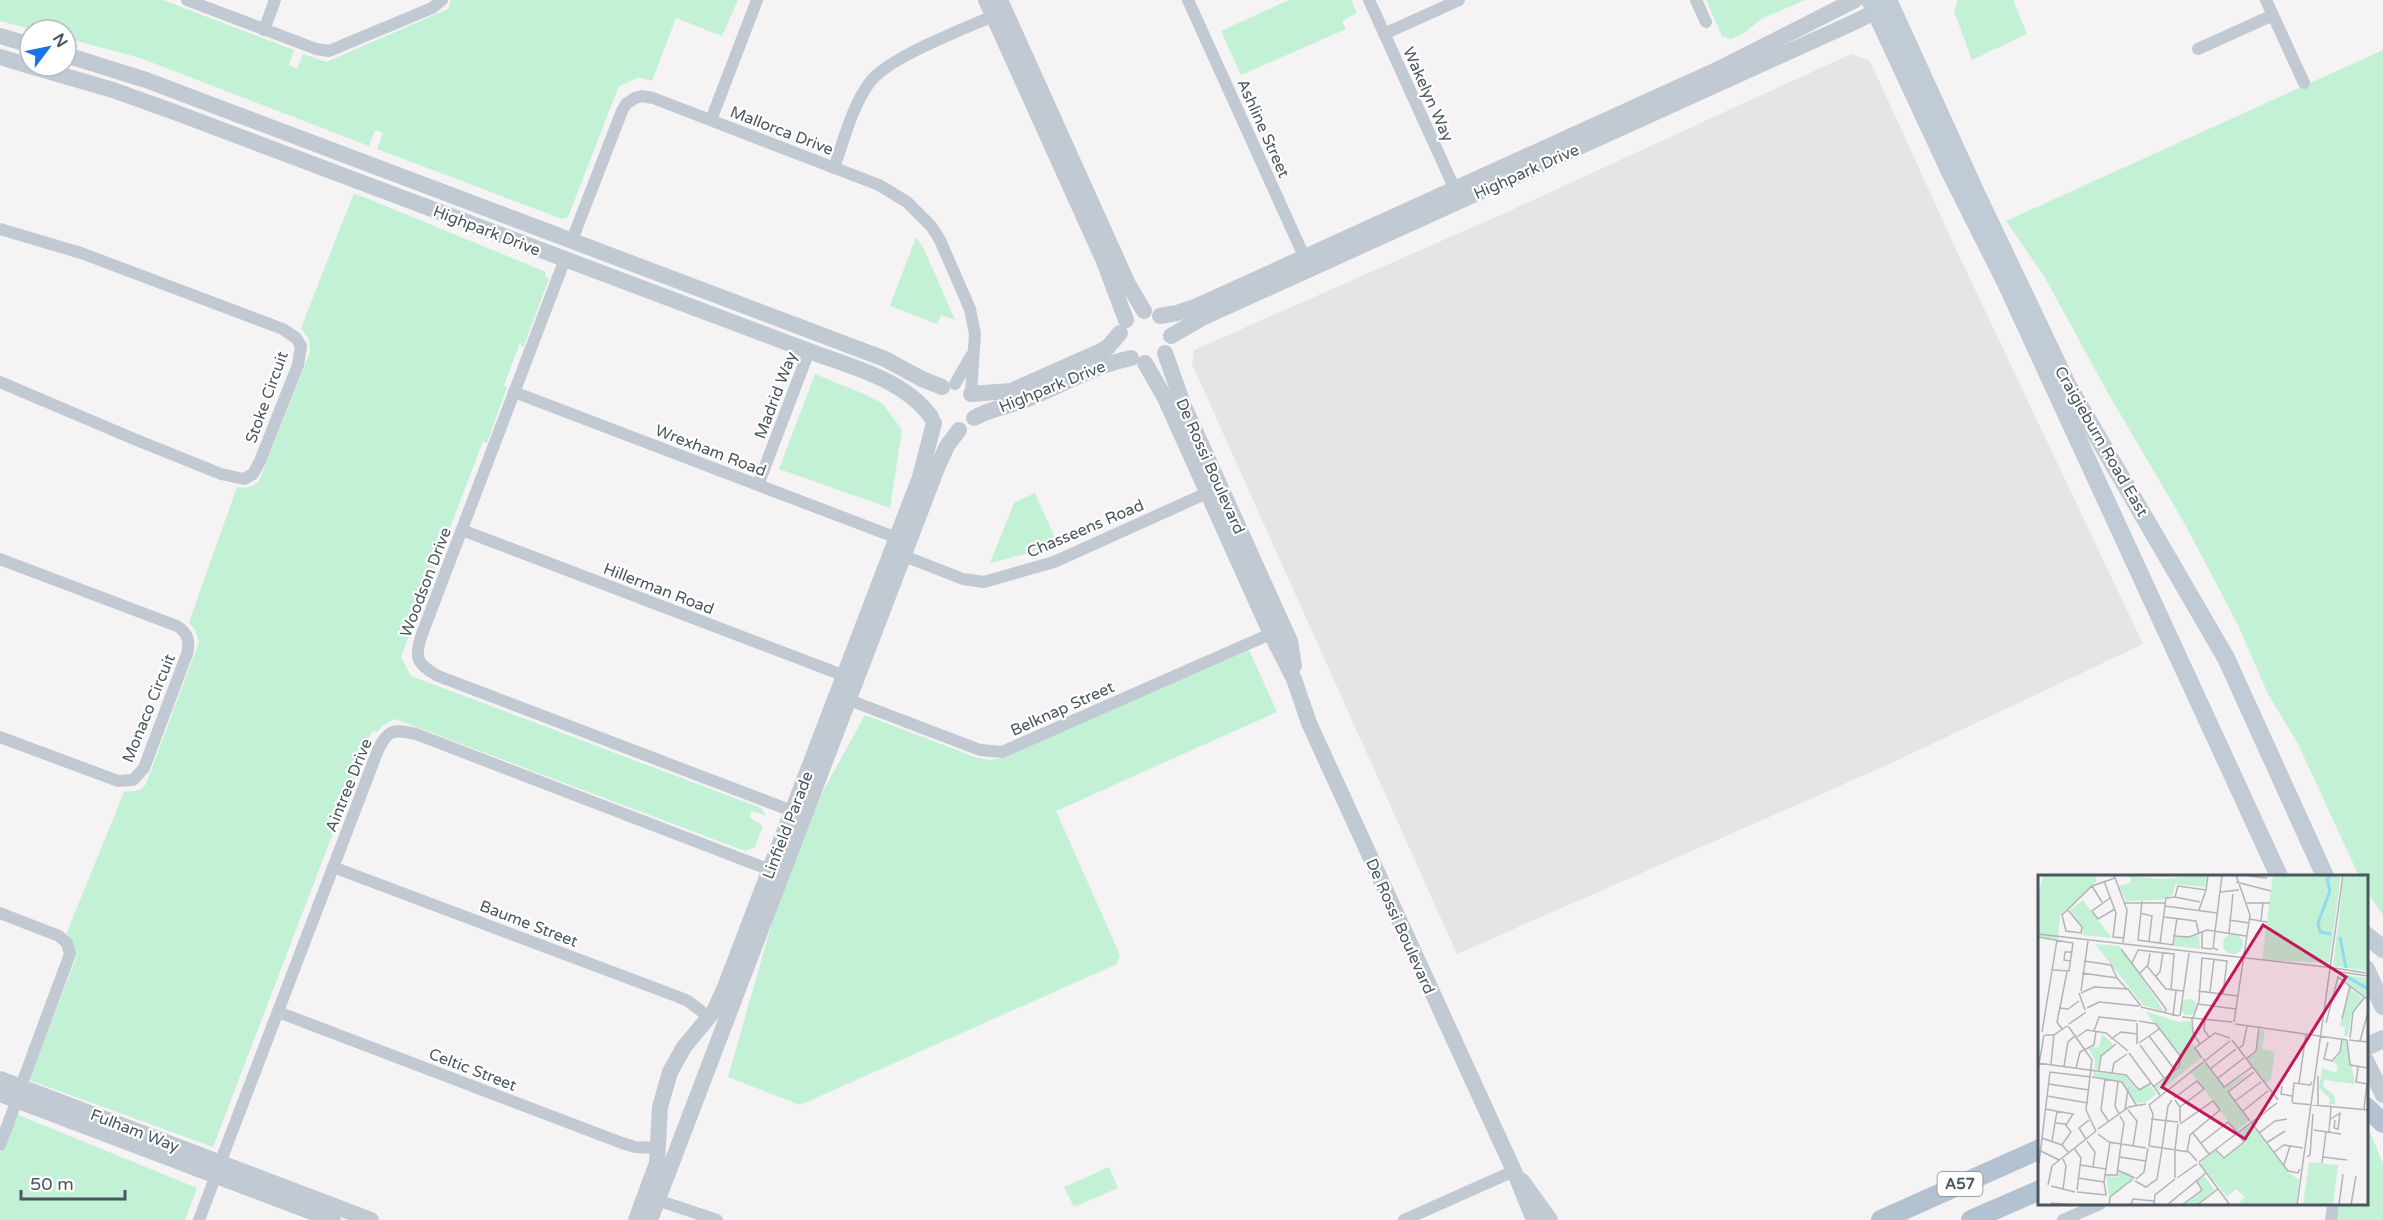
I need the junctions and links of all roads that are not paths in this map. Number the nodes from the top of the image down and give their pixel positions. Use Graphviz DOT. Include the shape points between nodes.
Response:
graph roads {
  1 [pos="187,0"];
  2 [pos="275,0"];
  3 [pos="442,0"];
  4 [pos="757,0"];
  5 [pos="986,0"];
  6 [pos="1000,0"];
  7 [pos="1188,0"];
  8 [pos="1369,0"];
  9 [pos="1459,0"];
  10 [pos="1696,0"];
  11 [pos="1855,0"];
  12 [pos="2266,0"];
  13 [pos="1883,4"];
  14 [pos="2273,15"];
  15 [pos="993,16"];
  16 [pos="1706,22"];
  17 [pos="264,30"];
  18 [pos="1384,34"];
  19 [pos="0,36"];
  20 [pos="18,41"];
  21 [pos="2198,49"];
  22 [pos="0,57"];
  23 [pos="78,59"];
  24 [pos="18,62"];
  25 [pos="72,78"];
  26 [pos="2304,83"];
  27 [pos="711,120"];
  28 [pos="834,168"];
  29 [pos="1457,195"];
  30 [pos="0,229"];
  31 [pos="572,240"];
  32 [pos="565,259"];
  33 [pos="1307,263"];
  34 [pos="1152,314"];
  35 [pos="1123,327"];
  36 [pos="1171,336"];
  37 [pos="974,346"];
  38 [pos="809,351"];
  39 [pos="1165,353"];
  40 [pos="1138,360"];
  41 [pos="0,382"];
  42 [pos="949,386"];
  43 [pos="514,392"];
  44 [pos="971,393"];
  45 [pos="974,418"];
  46 [pos="933,420"];
  47 [pos="959,430"];
  48 [pos="758,485"];
  49 [pos="1207,493"];
  50 [pos="462,530"];
  51 [pos="897,538"];
  52 [pos="904,555"];
  53 [pos="0,559"];
  54 [pos="1278,631"];
  55 [pos="845,676"];
  56 [pos="849,700"];
  57 [pos="0,737"];
  58 [pos="799,813"];
  59 [pos="333,867"];
  60 [pos="770,870"];
  61 [pos="2278,875"];
  62 [pos="2325,875"];
  63 [pos="0,913"];
  64 [pos="2368,936"];
  65 [pos="2383,949"];
  66 [pos="2368,972"];
  67 [pos="2378,1001"];
  68 [pos="278,1012"];
  69 [pos="709,1017"];
  70 [pos="2383,1039"];
  71 [pos="2368,1046"];
  72 [pos="2368,1062"];
  73 [pos="0,1078"];
  74 [pos="19,1093"];
  75 [pos="0,1094"];
  76 [pos="2383,1095"];
  77 [pos="2368,1108"];
  78 [pos="2383,1123"];
  79 [pos="0,1145"];
  80 [pos="658,1148"];
  81 [pos="2038,1150"];
  82 [pos="218,1169"];
  83 [pos="1514,1171"];
  84 [pos="2038,1191"];
  85 [pos="657,1200"];
  86 [pos="2096,1205"];
  87 [pos="2333,1205"];
  88 [pos="1431,1214"];
  89 [pos="199,1220"];
  90 [pos="333,1220"];
  91 [pos="371,1220"];
  92 [pos="636,1220"];
  93 [pos="650,1220"];
  94 [pos="717,1220"];
  95 [pos="1404,1220"];
  96 [pos="1534,1220"];
  97 [pos="1550,1220"];
  98 [pos="1881,1220"];
  99 [pos="1971,1220"];
  100 [pos="2063,1220"];
  101 [pos="2331,1220"];
  1 -- 17 [label="street"];
  2 -- 17 [label="street"];
  3 -- 17 [label="street" via="432,8 329,51"];
  4 -- 27 [label="street"];
  5 -- 15 [label="street"];
  6 -- 34 [label="street" via="1128,284"];
  7 -- 33 [label="street, Ashline Street"];
  8 -- 18 [label="street, Wakelyn Way"];
  9 -- 18 [label="street"];
  10 -- 16 [label="street"];
  11 -- 29 [label="street, Highpark Drive"];
  12 -- 14 [label="street"];
  13 -- 29 [label="street, Highpark Drive"];
  13 -- 61 [label="main road, Craigieburn Road East" via="1950,172 2005,281"];
  13 -- 62 [label="main road, Craigieburn Road East" via="2068,386 2226,658"];
  14 -- 21 [label="street"];
  14 -- 26 [label="street"];
  15 -- 28 [label="street" via="880,72 862,95"];
  15 -- 35 [label="street" via="1103,259"];
  18 -- 29 [label="street, Wakelyn Way"];
  19 -- 20 [label="street"];
  22 -- 24 [label="street, Highpark Drive"];
  23 -- 31 [label="street, Highpark Drive" via="146,80"];
  25 -- 32 [label="street, Highpark Drive" via="113,90"];
  27 -- 28 [label="street, Mallorca Drive"];
  27 -- 31 [label="street, Mallorca Drive" via="647,97 630,100 622,111"];
  28 -- 37 [label="street, Mallorca Drive" via="892,192 931,226 970,309"];
  29 -- 33 [label="street, Highpark Drive"];
  30 -- 41 [label="street, Stoke Circuit" via="81,253 283,329 301,346 298,364 260,461 253,474 244,479 221,474"];
  31 -- 42 [label="street, Highpark Drive" via="885,359 922,379"];
  32 -- 38 [label="street, Highpark Drive"];
  32 -- 43 [label="street, Woodson Drive"];
  33 -- 34 [label="street, Highpark Drive" via="1197,306"];
  33 -- 36 [label="street, Highpark Drive"];
  34 -- 35 [label="street" via="1131,316"];
  34 -- 36 [label="street" via="1169,329"];
  35 -- 40 [label="street" via="1122,347"];
  35 -- 44 [label="street, Highpark Drive" via="1101,351 1026,385 1002,393"];
  36 -- 39 [label="street"];
  37 -- 42 [label="street, Mallorca Drive" via="966,368"];
  37 -- 44 [label="street, Mallorca Drive"];
  38 -- 46 [label="street, Highpark Drive" via="902,389 921,403"];
  38 -- 48 [label="street, Madrid Way"];
  39 -- 40 [label="street" via="1159,358"];
  39 -- 54 [label="street, De Rossi Boulevard"];
  40 -- 45 [label="street, Highpark Drive" via="1106,364"];
  40 -- 49 [label="street, De Rossi Boulevard" via="1165,398"];
  42 -- 44 [label="street"];
  42 -- 46 [label="street" via="932,396 929,410"];
  43 -- 48 [label="street, Wrexham Road"];
  43 -- 50 [label="street, Woodson Drive"];
  44 -- 45 [label="street" via="976,406"];
  45 -- 47 [label="street"];
  46 -- 47 [label="street" via="946,430"];
  46 -- 51 [label="street, Linfield Parade" via="920,477"];
  47 -- 52 [label="street, Linfield Parade" via="937,468"];
  48 -- 51 [label="street, Wrexham Road"];
  49 -- 52 [label="street, Chasseens Road" via="1054,562 984,582 963,579"];
  49 -- 54 [label="street, De Rossi Boulevard"];
  50 -- 55 [label="street, Hillerman Road"];
  50 -- 58 [label="street, Woodson Drive" via="417,649 418,660 428,670"];
  51 -- 55 [label="street, Linfield Parade"];
  52 -- 56 [label="street, Linfield Parade"];
  53 -- 57 [label="street, Monaco Circuit" via="177,626 187,636 189,647 144,768 133,780 118,781"];
  54 -- 56 [label="street, Belknap Street" via="1002,752 980,750"];
  54 -- 83 [label="street, De Rossi Boulevard" via="1309,723"];
  55 -- 58 [label="street, Linfield Parade"];
  56 -- 58 [label="street, Linfield Parade"];
  58 -- 60 [label="street, Linfield Parade"];
  58 -- 85 [label="street, Linfield Parade"];
  59 -- 60 [label="street, Aintree Drive" via="378,750 385,736 399,731"];
  59 -- 68 [label="street, Aintree Drive"];
  59 -- 69 [label="street, Baume Street" via="678,997"];
  60 -- 69 [label="street, Linfield Parade" via="721,998"];
  63 -- 74 [label="street" via="59,936 67,943 70,954"];
  64 -- 65 [label="main road"];
  66 -- 67 [label="main road"];
  68 -- 80 [label="street, Celtic Street" via="622,1143"];
  68 -- 82 [label="street, Aintree Drive"];
  69 -- 80 [label="street, Linfield Parade" via="684,1047 670,1072 660,1107"];
  70 -- 71 [label="main road"];
  72 -- 76 [label="street"];
  73 -- 74 [label="street, Fulham Way"];
  74 -- 75 [label="street, Fulham Way"];
  74 -- 79 [label="street"];
  74 -- 82 [label="street, Fulham Way"];
  77 -- 78 [label="main road"];
  80 -- 92 [label="street, Linfield Parade"];
  81 -- 98 [label="main road, A57"];
  82 -- 89 [label="street, Aintree Drive"];
  82 -- 90 [label="street, Fulham Way"];
  82 -- 91 [label="street, Fulham Way"];
  83 -- 88 [label="street"];
  83 -- 96 [label="street, De Rossi Boulevard"];
  83 -- 97 [label="street, De Rossi Boulevard"];
  84 -- 99 [label="main road"];
  85 -- 93 [label="street, Linfield Parade"];
  85 -- 94 [label="street"];
  86 -- 100 [label="street"];
  87 -- 101 [label="street"];
  88 -- 95 [label="street"];
}
